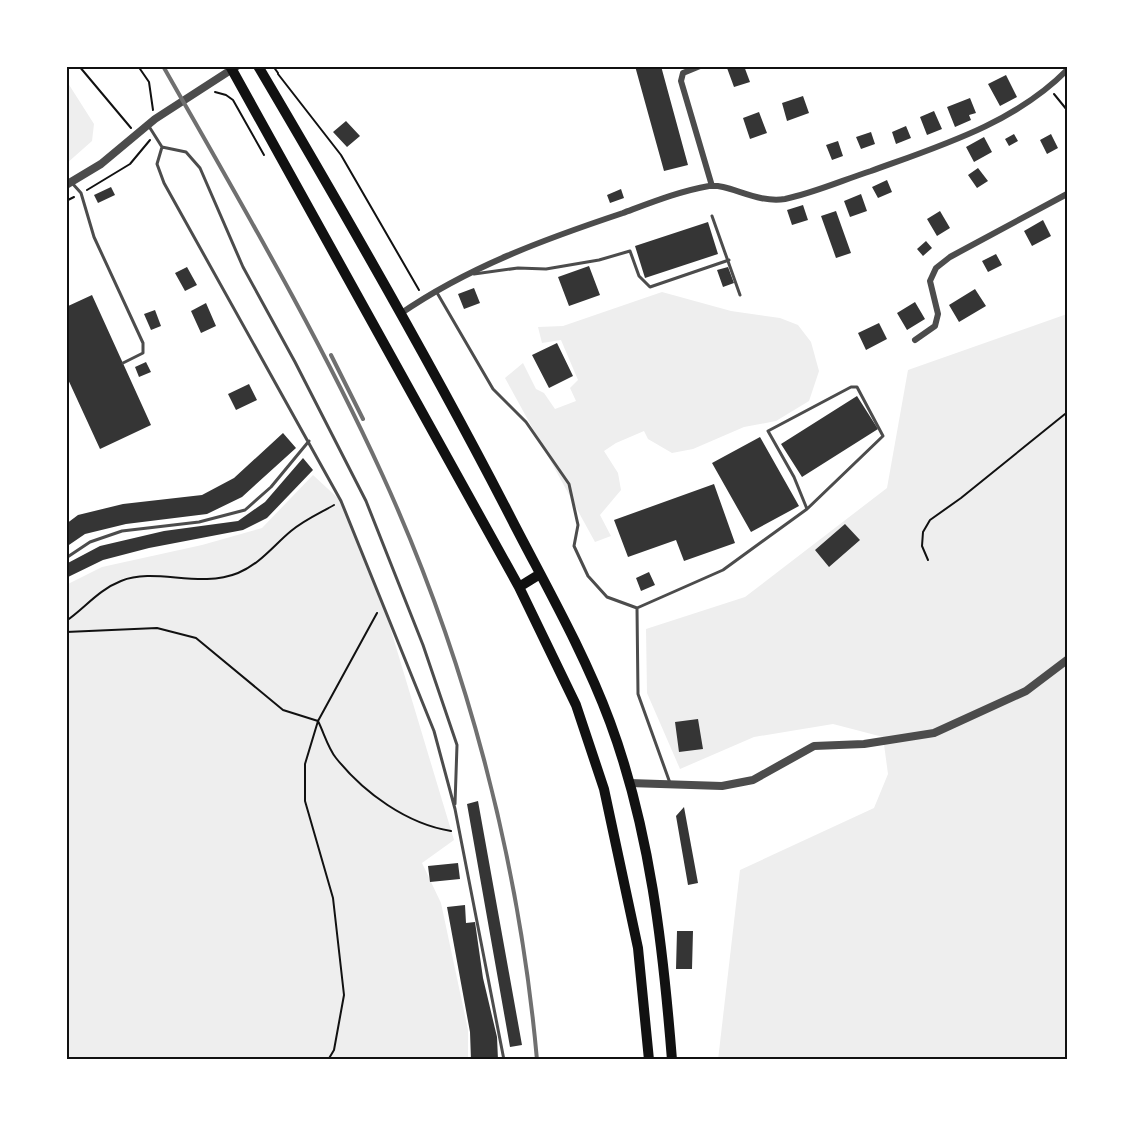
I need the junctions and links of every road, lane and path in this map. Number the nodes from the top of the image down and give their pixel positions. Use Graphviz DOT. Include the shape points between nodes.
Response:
graph roads {
  1 [pos="79,66"];
  2 [pos="138,66"];
  3 [pos="258,66"];
  4 [pos="700,66"];
  5 [pos="233,67"];
  6 [pos="1067,70"];
  7 [pos="278,74"];
  8 [pos="1049,88"];
  9 [pos="212,92"];
  10 [pos="1067,110"];
  11 [pos="155,119"];
  12 [pos="150,128"];
  13 [pos="136,134"];
  14 [pos="154,137"];
  15 [pos="162,147"];
  16 [pos="264,155"];
  17 [pos="68,184"];
  18 [pos="712,186"];
  19 [pos="81,193"];
  20 [pos="1067,194"];
  21 [pos="66,201"];
  22 [pos="712,216"];
  23 [pos="729,260"];
  24 [pos="464,275"];
  25 [pos="436,289"];
  26 [pos="740,295"];
  27 [pos="424,298"];
  28 [pos="400,314"];
  29 [pos="915,340"];
  30 [pos="123,363"];
  31 [pos="1065,414"];
  32 [pos="309,441"];
  33 [pos="341,501"];
  34 [pos="807,509"];
  35 [pos="66,558"];
  36 [pos="928,560"];
  37 [pos="540,574"];
  38 [pos="519,587"];
  39 [pos="383,603"];
  40 [pos="637,608"];
  41 [pos="66,621"];
  42 [pos="66,632"];
  43 [pos="1067,660"];
  44 [pos="318,721"];
  45 [pos="629,783"];
  46 [pos="671,784"];
  47 [pos="455,808"];
  48 [pos="459,832"];
  49 [pos="328,1060"];
  50 [pos="504,1060"];
  51 [pos="649,1060"];
  52 [pos="672,1060"];
  1 -- 13 [label="path"];
  2 -- 11 [label="path" via="149,82"];
  3 -- 28 [label="highway"];
  4 -- 18 [label="street" via="683,73 681,81"];
  5 -- 11 [label="street"];
  5 -- 38 [label="highway"];
  6 -- 8 [label="street"];
  7 -- 27 [label="path" via="341,155"];
  8 -- 10 [label="path"];
  8 -- 18 [label="street" via="984,127 784,199 759,199"];
  9 -- 16 [label="path" via="232,100"];
  11 -- 13 [label="street"];
  12 -- 15 [label="lane"];
  13 -- 17 [label="street" via="101,164"];
  14 -- 19 [label="path" via="130,164"];
  15 -- 32 [label="lane" via="157,164 164,183"];
  15 -- 47 [label="lane" via="186,152 200,168 243,267 366,501 423,645 457,745"];
  17 -- 19 [label="lane"];
  18 -- 24 [label="street" via="573,230"];
  19 -- 21 [label="path"];
  19 -- 30 [label="lane" via="94,237 143,343 143,353"];
  20 -- 29 [label="street" via="950,256 936,268 930,281 938,314 935,326"];
  22 -- 23 [label="lane"];
  23 -- 24 [label="lane" via="650,287 639,276 630,251 546,269 518,268"];
  23 -- 26 [label="lane"];
  24 -- 25 [label="street"];
  25 -- 27 [label="street"];
  25 -- 40 [label="lane" via="493,389 525,422 569,484 578,525 574,546 588,576 607,597"];
  27 -- 28 [label="street"];
  28 -- 37 [label="highway" via="459,417"];
  31 -- 36 [label="path" via="930,520 922,532"];
  32 -- 33 [label="lane"];
  32 -- 35 [label="lane" via="271,487 245,510 199,522 122,531 90,542"];
  33 -- 39 [label="lane"];
  33 -- 41 [label="path" via="293,529 262,559 238,573 203,582 170,578 122,580 87,601"];
  34 -- 34 [label="lane" via="768,431 857,387 883,436"];
  34 -- 40 [label="lane" via="723,570"];
  37 -- 38 [label="highway"];
  37 -- 45 [label="highway" via="610,722"];
  38 -- 51 [label="highway" via="576,705 604,789 638,948"];
  39 -- 44 [label="path"];
  39 -- 47 [label="lane" via="434,731"];
  40 -- 46 [label="lane" via="638,694"];
  42 -- 44 [label="path" via="157,628 196,638 283,710"];
  43 -- 46 [label="street" via="1026,691 934,733 864,744 814,746 753,780 722,786"];
  44 -- 48 [label="path" via="335,756 358,782 425,825"];
  44 -- 49 [label="path" via="305,764 305,801 333,898 344,995 334,1050"];
  45 -- 46 [label="street"];
  45 -- 52 [label="highway" via="648,859 662,945"];
  47 -- 48 [label="lane"];
  48 -- 50 [label="lane"];
}
